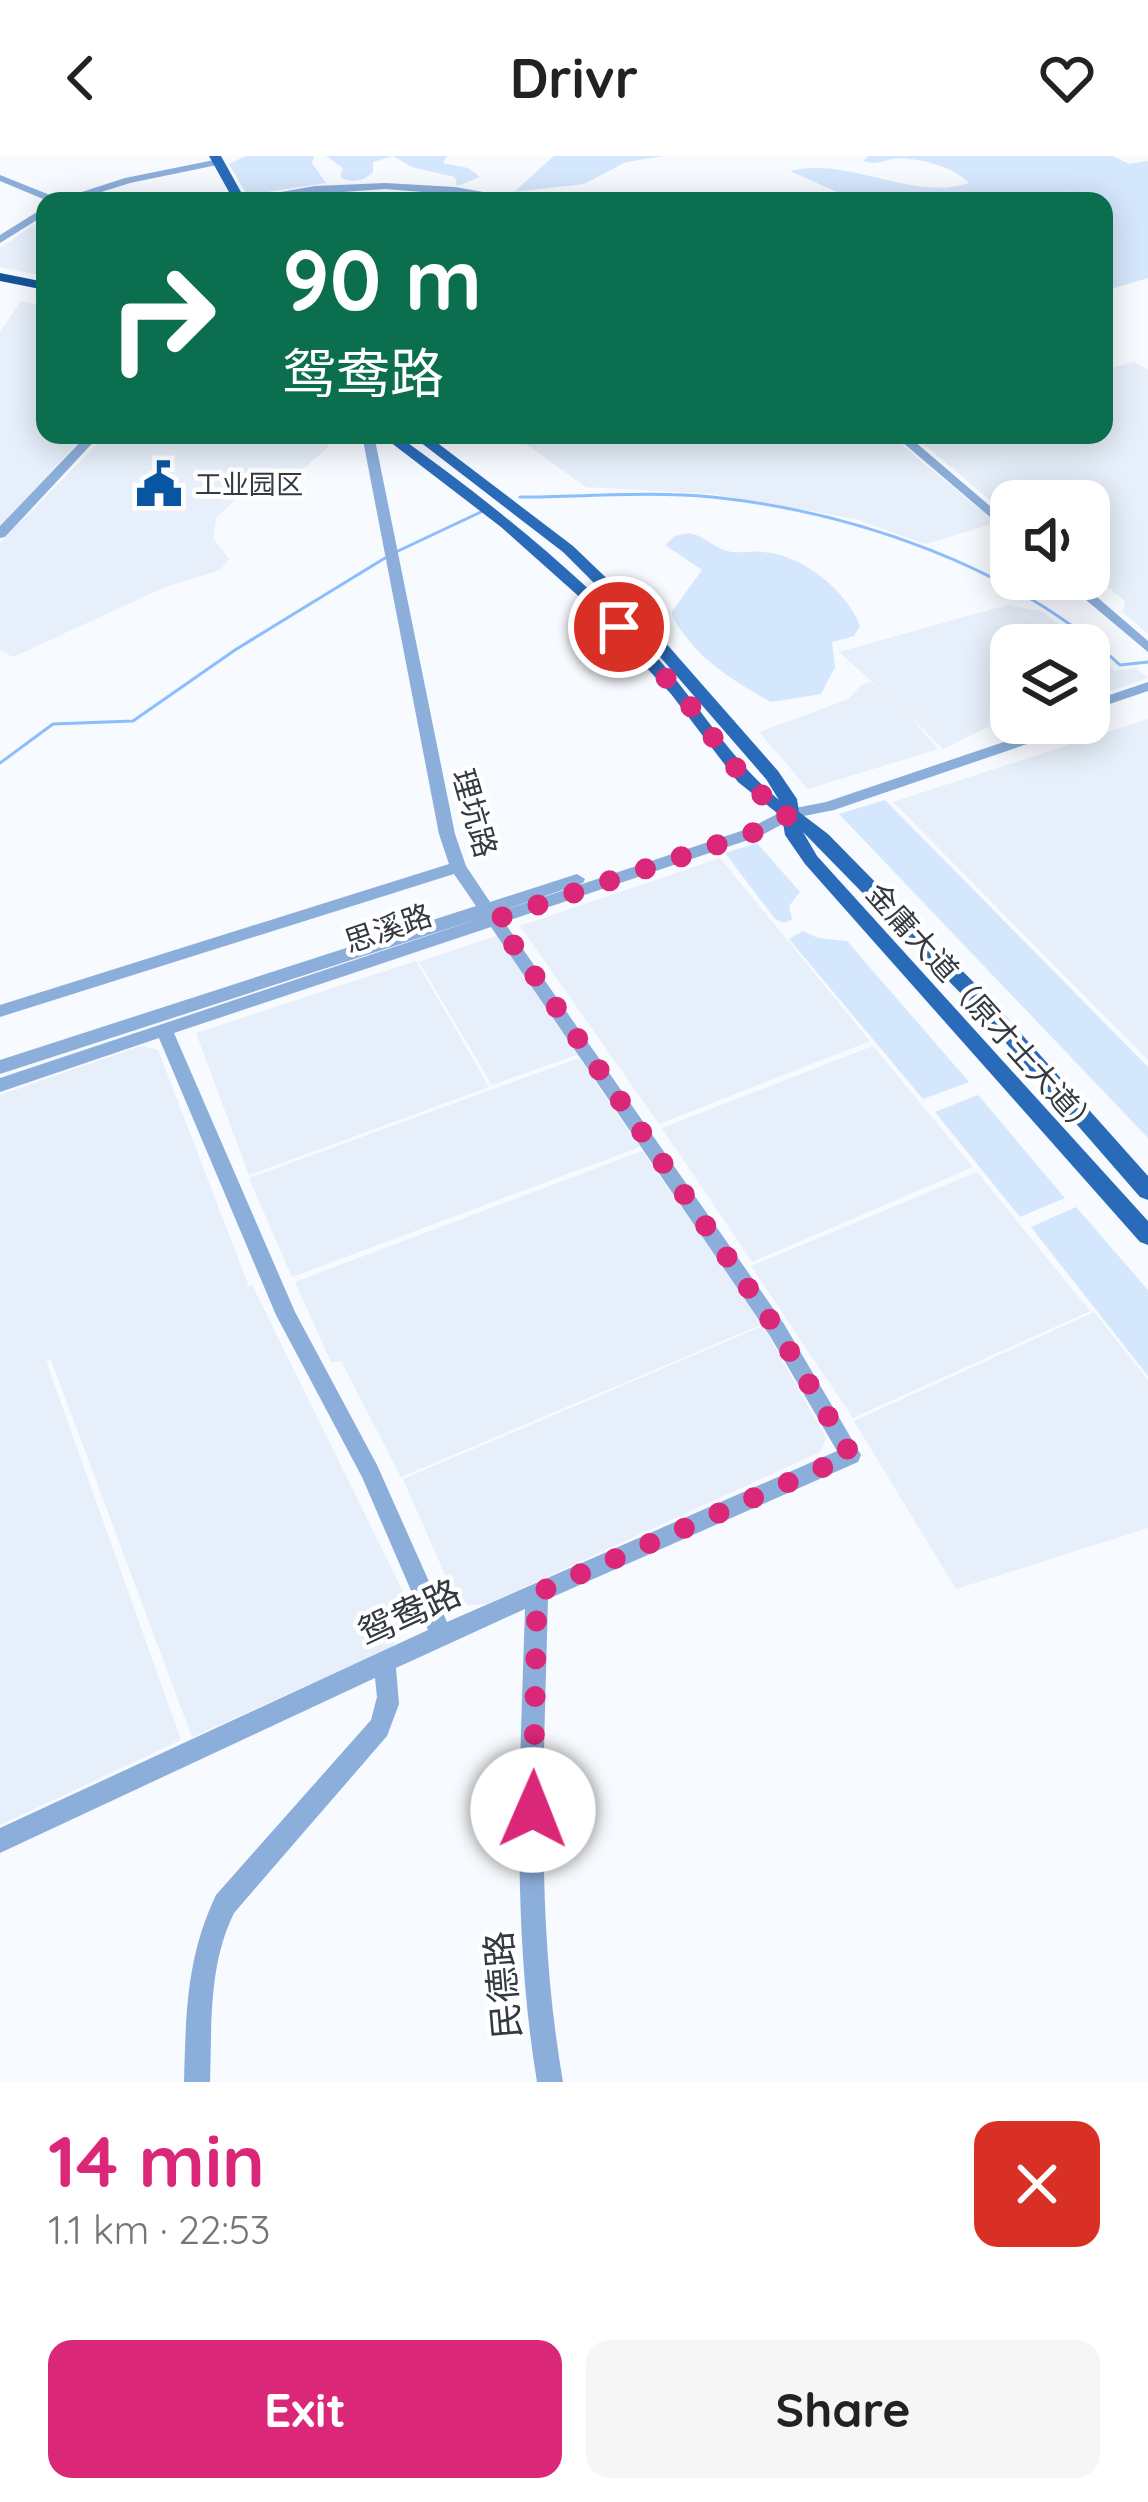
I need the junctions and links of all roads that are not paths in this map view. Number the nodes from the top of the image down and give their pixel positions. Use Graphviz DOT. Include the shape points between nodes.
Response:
graph roads {
  1 [pos="217,159"];
  2 [pos="0,178"];
  3 [pos="37,192"];
  4 [pos="88,192"];
  5 [pos="235,192"];
  6 [pos="287,192"];
  7 [pos="479,192"];
  8 [pos="36,216"];
  9 [pos="0,240"];
  10 [pos="0,280"];
  11 [pos="36,287"];
  12 [pos="85,444"];
  13 [pos="370,444"];
  14 [pos="402,444"];
  15 [pos="428,444"];
  16 [pos="910,444"];
  17 [pos="496,504"];
  18 [pos="990,512"];
  19 [pos="0,534"];
  20 [pos="1092,600"];
  21 [pos="1148,648"];
  22 [pos="1148,686"];
  23 [pos="1148,698"];
  24 [pos="1110,699"];
  25 [pos="1110,711"];
  26 [pos="990,742"];
  27 [pos="1013,744"];
  28 [pos="790,814"];
  29 [pos="458,866"];
  30 [pos="491,913"];
  31 [pos="0,1011"];
  32 [pos="165,1034"];
  33 [pos="0,1067"];
  34 [pos="0,1085"];
  35 [pos="1148,1191"];
  36 [pos="1148,1236"];
  37 [pos="851,1455"];
  38 [pos="537,1593"];
  39 [pos="442,1635"];
  40 [pos="383,1664"];
  41 [pos="0,1841"];
  42 [pos="197,2082"];
  43 [pos="550,2082"];
  1 -- 4 [label="street"];
  1 -- 5 [label="main road"];
  2 -- 3 [label="street"];
  6 -- 7 [label="street" via="374,182"];
  8 -- 9 [label="street"];
  10 -- 11 [label="highway"];
  12 -- 19 [label="street"];
  13 -- 29 [label="street, 理坑路"];
  14 -- 17 [label="main road, 金庸大道（原才士大道）"];
  15 -- 17 [label="main road, 金庸大道（原才士大道）"];
  16 -- 18 [label="street"];
  17 -- 28 [label="main road, 金庸大道（原才士大道）" via="684,699 758,793"];
  20 -- 21 [label="street"];
  22 -- 24 [label="street"];
  23 -- 25 [label="street"];
  26 -- 28 [label="street, 思溪路"];
  27 -- 28 [label="street, 思溪路"];
  28 -- 30 [label="street, 思溪路" via="755,832"];
  28 -- 35 [label="main road, 金庸大道（原才士大道）" via="986,1006"];
  28 -- 36 [label="main road, 金庸大道（原才士大道）" via="811,860"];
  29 -- 30 [label="street, 理坑路"];
  29 -- 31 [label="street"];
  30 -- 32 [label="street, 思溪路"];
  30 -- 33 [label="street, 思溪路"];
  30 -- 37 [label="street, 理坑路" via="777,1330"];
  32 -- 34 [label="street, 思溪路"];
  32 -- 39 [label="street" via="286,1315 370,1472"];
  37 -- 38 [label="street, 鸳鸯路"];
  38 -- 39 [label="street, 鸳鸯路"];
  38 -- 43 [label="street, 民德路" via="531,1940"];
  39 -- 40 [label="street, 鸳鸯路"];
  40 -- 41 [label="street, 鸳鸯路"];
  40 -- 42 [label="street" via="389,1710 380,1728 211,1929"];
}
